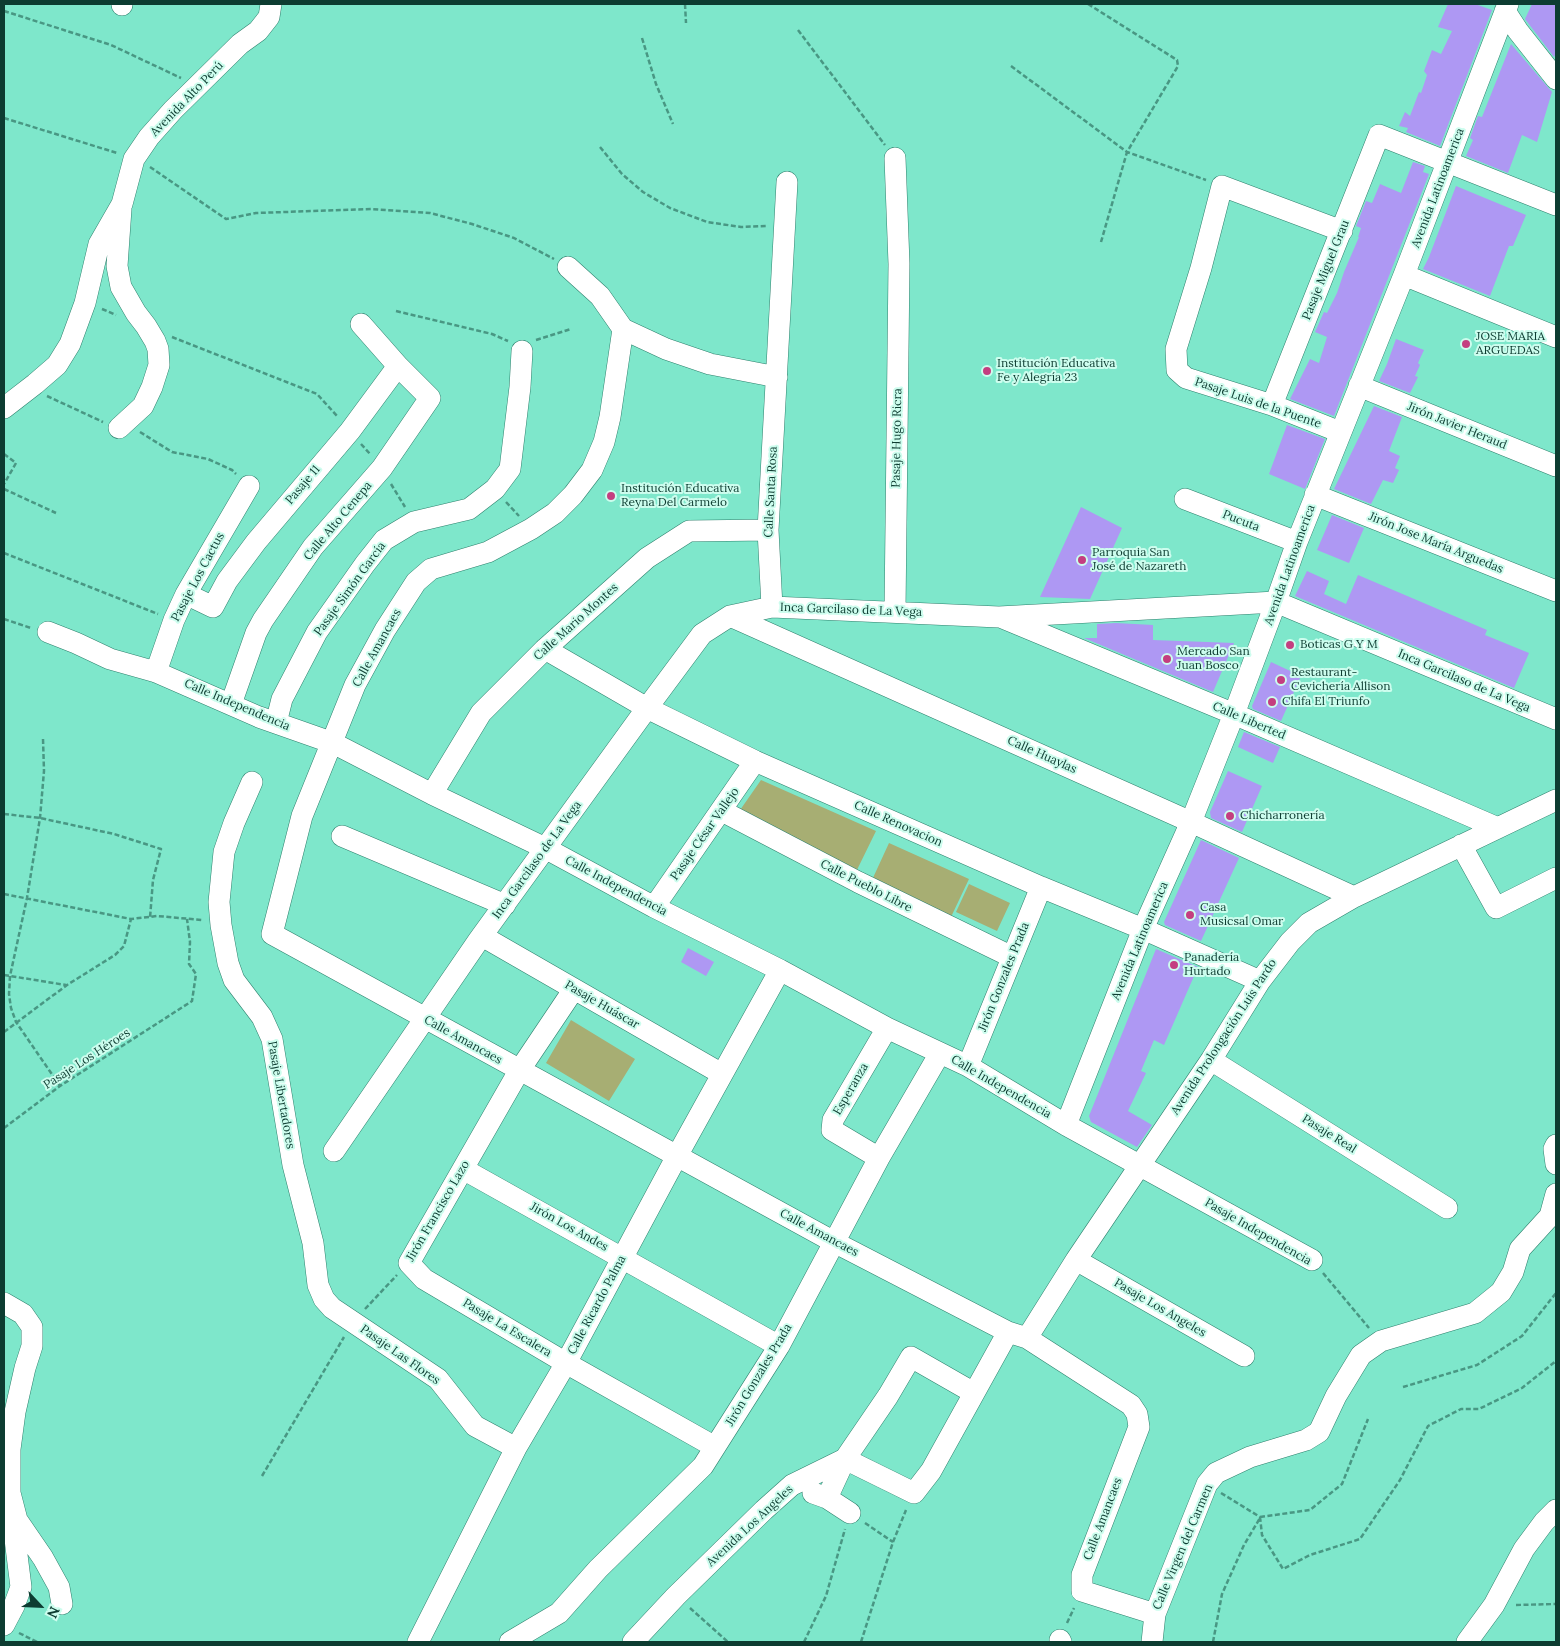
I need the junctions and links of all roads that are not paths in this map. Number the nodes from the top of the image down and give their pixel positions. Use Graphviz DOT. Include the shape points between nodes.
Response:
graph roads {
  1 [pos="271,4"];
  2 [pos="1507,7"];
  3 [pos="1556,79"];
  4 [pos="895,158"];
  5 [pos="1447,163"];
  6 [pos="787,182"];
  7 [pos="122,204"];
  8 [pos="1556,205"];
  9 [pos="1342,231"];
  10 [pos="568,267"];
  11 [pos="1404,275"];
  12 [pos="361,324"];
  13 [pos="623,329"];
  14 [pos="1556,337"];
  15 [pos="522,351"];
  16 [pos="398,366"];
  17 [pos="777,377"];
  18 [pos="1359,386"];
  19 [pos="1272,405"];
  20 [pos="4,408"];
  21 [pos="122,426"];
  22 [pos="1340,432"];
  23 [pos="1556,466"];
  24 [pos="249,486"];
  25 [pos="1315,495"];
  26 [pos="1184,498"];
  27 [pos="768,530"];
  28 [pos="1297,542"];
  29 [pos="1556,591"];
  30 [pos="186,594"];
  31 [pos="1276,602"];
  32 [pos="772,607"];
  33 [pos="894,611"];
  34 [pos="730,616"];
  35 [pos="999,616"];
  36 [pos="48,632"];
  37 [pos="545,649"];
  38 [pos="156,672"];
  39 [pos="231,704"];
  40 [pos="647,708"];
  41 [pos="1234,714"];
  42 [pos="1556,720"];
  43 [pos="276,723"];
  44 [pos="333,743"];
  45 [pos="755,761"];
  46 [pos="252,782"];
  47 [pos="432,794"];
  48 [pos="1556,800"];
  49 [pos="722,811"];
  50 [pos="1191,822"];
  51 [pos="1498,828"];
  52 [pos="342,836"];
  53 [pos="1461,845"];
  54 [pos="545,848"];
  55 [pos="1556,878"];
  56 [pos="1041,887"];
  57 [pos="1354,897"];
  58 [pos="505,905"];
  59 [pos="654,907"];
  60 [pos="1143,929"];
  61 [pos="482,936"];
  62 [pos="1012,957"];
  63 [pos="780,970"];
  64 [pos="1260,981"];
  65 [pos="574,989"];
  66 [pos="424,1018"];
  67 [pos="887,1028"];
  68 [pos="940,1053"];
  69 [pos="1211,1060"];
  70 [pos="968,1066"];
  71 [pos="519,1071"];
  72 [pos="722,1074"];
  73 [pos="1066,1125"];
  74 [pos="1556,1145"];
  75 [pos="334,1151"];
  76 [pos="677,1156"];
  77 [pos="880,1158"];
  78 [pos="1556,1164"];
  79 [pos="1139,1165"];
  80 [pos="463,1169"];
  81 [pos="1556,1194"];
  82 [pos="1447,1208"];
  83 [pos="834,1242"];
  84 [pos="313,1243"];
  85 [pos="622,1257"];
  86 [pos="1076,1260"];
  87 [pos="1312,1260"];
  88 [pos="409,1263"];
  89 [pos="4,1303"];
  90 [pos="1018,1335"];
  91 [pos="778,1346"];
  92 [pos="1244,1356"];
  93 [pos="566,1363"];
  94 [pos="974,1393"];
  95 [pos="714,1447"];
  96 [pos="516,1448"];
  97 [pos="845,1458"];
  98 [pos="792,1485"];
  99 [pos="10,1493"];
  100 [pos="827,1498"];
  101 [pos="1556,1510"];
  102 [pos="850,1513"];
  103 [pos="62,1604"];
  104 [pos="1155,1614"];
  105 [pos="4,1625"];
  106 [pos="418,1642"];
  107 [pos="510,1642"];
  108 [pos="633,1642"];
  109 [pos="1152,1642"];
  110 [pos="1468,1642"];
  1 -- 7 [label="street, Avenida Alto Perú" via="269,17 258,31 240,44 149,137 134,159"];
  2 -- 3 [label="street" via="1518,31"];
  2 -- 5 [label="street, Avenida Latinoamerica"];
  4 -- 33 [label="street, Pasaje Hugo Ricra" via="899,264"];
  5 -- 8 [label="street"];
  5 -- 9 [label="street, Pasaje Miguel Grau" via="1380,135"];
  5 -- 11 [label="street, Avenida Latinoamerica"];
  6 -- 17 [label="street, Calle Santa Rosa"];
  7 -- 20 [label="street, Avenida Alto Perú" via="99,244 85,303 70,344 57,364"];
  7 -- 21 [label="street" via="117,266 121,287 158,349 159,364 143,406"];
  9 -- 19 [label="street, Pasaje Miguel Grau"];
  9 -- 19 [label="street, Pasaje Luis de la Puente" via="1222,186 1176,349 1177,370 1186,378"];
  10 -- 13 [label="street" via="600,296"];
  11 -- 14 [label="street"];
  11 -- 18 [label="street, Avenida Latinoamerica"];
  12 -- 16 [label="street"];
  13 -- 17 [label="street" via="666,349 710,364"];
  13 -- 44 [label="street, Calle Amancaes" via="610,417 592,470 555,513 530,529 488,552 431,569 416,582 355,685"];
  15 -- 43 [label="street, Pasaje Simón García" via="510,469 496,489 469,509 414,522 384,540 317,632 282,699"];
  16 -- 30 [label="street, Pasaje 11" via="350,431 256,542 227,581 213,607"];
  16 -- 39 [label="street, Calle Alto Cenepa" via="430,398 382,468 313,547 264,620 256,633"];
  17 -- 27 [label="street, Calle Santa Rosa"];
  18 -- 22 [label="street, Avenida Latinoamerica"];
  18 -- 23 [label="street, Jirón Javier Heraud"];
  19 -- 22 [label="street, Pasaje Luis de la Puente"];
  22 -- 25 [label="street, Avenida Latinoamerica"];
  24 -- 30 [label="street, Pasaje Los Cactus"];
  25 -- 28 [label="street, Avenida Latinoamerica"];
  25 -- 29 [label="street, Jirón Jose María Arguedas"];
  26 -- 28 [label="street, Pucuta"];
  27 -- 32 [label="street, Calle Santa Rosa"];
  27 -- 37 [label="street, Calle Mario Montes" via="689,531 647,558"];
  28 -- 31 [label="street, Avenida Latinoamerica"];
  30 -- 38 [label="street, Pasaje Los Cactus"];
  31 -- 35 [label="street, Inca Garcilaso de La Vega"];
  31 -- 41 [label="street, Avenida Latinoamerica"];
  31 -- 42 [label="street, Inca Garcilaso de La Vega"];
  32 -- 33 [label="street, Inca Garcilaso de La Vega"];
  32 -- 34 [label="street, Inca Garcilaso de La Vega"];
  33 -- 35 [label="street, Inca Garcilaso de La Vega"];
  34 -- 40 [label="street, Inca Garcilaso de La Vega" via="702,634"];
  34 -- 50 [label="street, Calle Huaylas"];
  35 -- 41 [label="street, Calle Liberted"];
  36 -- 38 [label="street, Calle Independencia" via="110,658"];
  37 -- 40 [label="street, Calle Renovacion"];
  37 -- 47 [label="street, Calle Mario Montes" via="481,713"];
  38 -- 39 [label="street, Calle Independencia"];
  39 -- 43 [label="street, Calle Independencia"];
  40 -- 45 [label="street, Calle Renovacion"];
  40 -- 54 [label="street, Inca Garcilaso de La Vega"];
  41 -- 50 [label="street, Avenida Latinoamerica"];
  41 -- 51 [label="street, Calle Liberted"];
  43 -- 44 [label="street, Calle Independencia"];
  44 -- 47 [label="street, Calle Independencia"];
  44 -- 66 [label="street, Calle Amancaes" via="302,816 272,934"];
  45 -- 49 [label="street, Pasaje César Vallejo"];
  45 -- 56 [label="street, Calle Renovacion"];
  46 -- 84 [label="street, Pasaje Libertadores" via="224,852 219,902 221,925 234,980 262,1017 272,1039 293,1165"];
  47 -- 54 [label="street, Calle Independencia"];
  48 -- 51 [label="street, Avenida Prolongación Luis Pardo"];
  49 -- 59 [label="street, Pasaje César Vallejo"];
  49 -- 62 [label="street, Calle Pueblo Libre"];
  50 -- 57 [label="street, Calle Huaylas"];
  50 -- 60 [label="street, Avenida Latinoamerica"];
  51 -- 53 [label="street, Avenida Prolongación Luis Pardo"];
  52 -- 58 [label="street"];
  53 -- 55 [label="street" via="1496,908"];
  53 -- 57 [label="street, Avenida Prolongación Luis Pardo"];
  54 -- 58 [label="street, Inca Garcilaso de La Vega"];
  54 -- 59 [label="street, Calle Independencia"];
  56 -- 60 [label="street, Calle Renovacion"];
  56 -- 62 [label="street, Jirón Gonzales Prada"];
  57 -- 64 [label="street, Avenida Prolongación Luis Pardo" via="1309,923"];
  58 -- 61 [label="street, Inca Garcilaso de La Vega"];
  59 -- 63 [label="street, Calle Independencia"];
  60 -- 64 [label="street, Calle Renovacion"];
  60 -- 73 [label="street, Avenida Latinoamerica"];
  61 -- 65 [label="street, Pasaje Huáscar"];
  61 -- 66 [label="street, Inca Garcilaso de La Vega"];
  62 -- 70 [label="street, Jirón Gonzales Prada"];
  63 -- 67 [label="street, Calle Independencia"];
  63 -- 72 [label="street, Calle Ricardo Palma"];
  64 -- 69 [label="street, Avenida Prolongación Luis Pardo"];
  65 -- 71 [label="street, Jirón Francisco Lazo"];
  65 -- 72 [label="street, Pasaje Huáscar"];
  66 -- 71 [label="street, Calle Amancaes"];
  66 -- 75 [label="street, Inca Garcilaso de La Vega"];
  67 -- 68 [label="street, Calle Independencia"];
  67 -- 77 [label="street, Esperanza" via="833,1120 832,1130"];
  68 -- 70 [label="street, Calle Independencia"];
  68 -- 77 [label="street, Jirón Gonzales Prada"];
  69 -- 79 [label="street, Avenida Prolongación Luis Pardo"];
  69 -- 82 [label="street, Pasaje Real"];
  70 -- 73 [label="street, Calle Independencia"];
  71 -- 76 [label="street, Calle Amancaes"];
  71 -- 80 [label="street, Jirón Francisco Lazo"];
  72 -- 76 [label="street, Calle Ricardo Palma"];
  73 -- 79 [label="street, Calle Independencia"];
  74 -- 78 [label="street"];
  76 -- 83 [label="street, Calle Amancaes"];
  76 -- 85 [label="street, Calle Ricardo Palma"];
  77 -- 83 [label="street, Jirón Gonzales Prada"];
  79 -- 86 [label="street, Avenida Prolongación Luis Pardo"];
  79 -- 87 [label="street, Pasaje Independencia"];
  80 -- 85 [label="street, Jirón Los Andes"];
  80 -- 88 [label="street, Jirón Francisco Lazo"];
  81 -- 104 [label="street, Calle Virgen del Carmen" via="1550,1216 1520,1249 1513,1272 1501,1292 1475,1313 1380,1341 1362,1355 1336,1396 1319,1432 1306,1440 1250,1457 1216,1473 1207,1484"];
  83 -- 90 [label="street, Calle Amancaes"];
  83 -- 91 [label="street, Jirón Gonzales Prada"];
  84 -- 96 [label="street, Pasaje Las Flores" via="318,1284 332,1308 438,1379 475,1426"];
  85 -- 91 [label="street, Jirón Los Andes"];
  85 -- 93 [label="street, Calle Ricardo Palma"];
  86 -- 90 [label="street, Avenida Prolongación Luis Pardo"];
  86 -- 92 [label="street, Pasaje Los Angeles"];
  88 -- 93 [label="street, Pasaje La Escalera" via="424,1279"];
  89 -- 99 [label="street" via="23,1314 32,1327 32,1346 15,1412 10,1449"];
  90 -- 94 [label="street, Avenida Prolongación Luis Pardo"];
  90 -- 104 [label="street, Calle Amancaes" via="1131,1405 1137,1414 1139,1427 1082,1575 1082,1591"];
  91 -- 95 [label="street, Jirón Gonzales Prada"];
  93 -- 95 [label="street, Pasaje La Escalera"];
  93 -- 96 [label="street, Calle Ricardo Palma"];
  94 -- 97 [label="street, Avenida Prolongación Luis Pardo" via="932,1471 914,1492"];
  94 -- 97 [label="street" via="911,1357"];
  95 -- 107 [label="street, Jirón Gonzales Prada" via="703,1466 598,1569 559,1613"];
  96 -- 106 [label="street, Calle Ricardo Palma"];
  97 -- 98 [label="street, Avenida Los Angeles"];
  97 -- 100 [label="street"];
  98 -- 100 [label="street"];
  98 -- 108 [label="street, Avenida Los Angeles" via="676,1596"];
  99 -- 103 [label="street" via="17,1520 44,1558 59,1587"];
  99 -- 105 [label="street" via="21,1587"];
  100 -- 102 [label="street"];
  101 -- 110 [label="street" via="1524,1549 1494,1605"];
  104 -- 109 [label="street, Calle Virgen del Carmen"];
}
